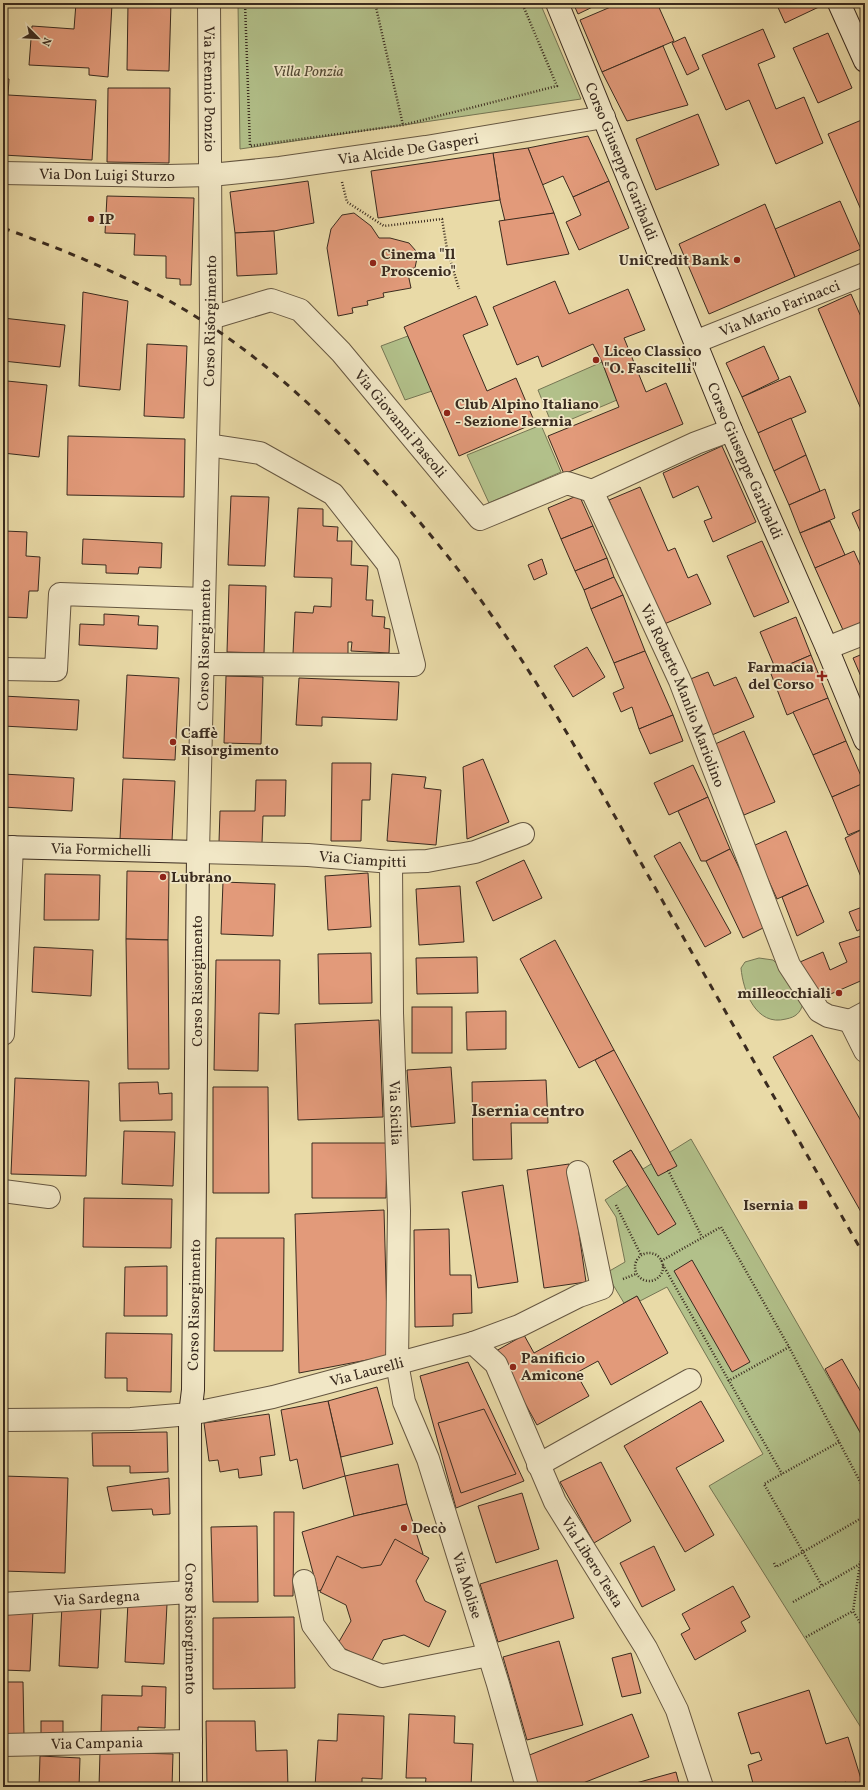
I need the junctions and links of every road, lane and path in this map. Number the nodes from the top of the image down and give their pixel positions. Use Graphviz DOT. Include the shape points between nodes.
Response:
graph roads {
  1 [pos="208,3"];
  2 [pos="245,3"];
  3 [pos="375,3"];
  4 [pos="522,3"];
  5 [pos="557,3"];
  6 [pos="839,3"];
  7 [pos="865,61"];
  8 [pos="604,117"];
  9 [pos="403,125"];
  10 [pos="3,173"];
  11 [pos="211,175"];
  12 [pos="343,186"];
  13 [pos="863,280"];
  14 [pos="459,289"];
  15 [pos="211,318"];
  16 [pos="695,342"];
  17 [pos="731,430"];
  18 [pos="208,445"];
  19 [pos="592,491"];
  20 [pos="204,599"];
  21 [pos="865,633"];
  22 [pos="827,648"];
  23 [pos="203,664"];
  24 [pos="3,669"];
  25 [pos="865,740"];
  26 [pos="523,834"];
  27 [pos="8,847"];
  28 [pos="198,852"];
  29 [pos="392,862"];
  30 [pos="857,1017"];
  31 [pos="3,1034"];
  32 [pos="865,1051"];
  33 [pos="668,1170"];
  34 [pos="578,1172"];
  35 [pos="3,1191"];
  36 [pos="49,1196"];
  37 [pos="616,1205"];
  38 [pos="702,1237"];
  39 [pos="641,1255"];
  40 [pos="662,1261"];
  41 [pos="663,1265"];
  42 [pos="473,1343"];
  43 [pos="789,1347"];
  44 [pos="397,1363"];
  45 [pos="690,1380"];
  46 [pos="728,1381"];
  47 [pos="190,1414"];
  48 [pos="3,1420"];
  49 [pos="839,1442"];
  50 [pos="538,1465"];
  51 [pos="782,1474"];
  52 [pos="865,1491"];
  53 [pos="865,1516"];
  54 [pos="865,1547"];
  55 [pos="803,1552"];
  56 [pos="774,1563"];
  57 [pos="860,1564"];
  58 [pos="304,1581"];
  59 [pos="822,1586"];
  60 [pos="190,1592"];
  61 [pos="793,1602"];
  62 [pos="3,1604"];
  63 [pos="853,1611"];
  64 [pos="865,1630"];
  65 [pos="806,1638"];
  66 [pos="489,1655"];
  67 [pos="191,1741"];
  68 [pos="3,1745"];
  69 [pos="191,1787"];
  70 [pos="527,1787"];
  71 [pos="702,1787"];
  1 -- 11 [label="street, Via Erennio Ponzio"];
  2 -- 9 [label="path" via="250,146"];
  3 -- 9 [label="path"];
  4 -- 9 [label="path" via="557,86"];
  5 -- 8 [label="street, Corso Giuseppe Garibaldi"];
  6 -- 7 [label="street"];
  8 -- 11 [label="street, Via Alcide De Gasperi" via="426,147"];
  8 -- 16 [label="street, Corso Giuseppe Garibaldi"];
  10 -- 11 [label="street, Via Don Luigi Sturzo"];
  11 -- 15 [label="street, Corso Risorgimento"];
  12 -- 14 [label="path" via="347,202 384,226 442,219 447,249"];
  13 -- 16 [label="street, Via Mario Farinacci"];
  15 -- 18 [label="street, Corso Risorgimento"];
  15 -- 19 [label="street, Via Giovanni Pascoli" via="272,300 300,310 341,352 480,519 566,483"];
  16 -- 17 [label="street, Corso Giuseppe Garibaldi"];
  17 -- 19 [label="street" via="696,443"];
  17 -- 22 [label="street, Corso Giuseppe Garibaldi"];
  18 -- 20 [label="street, Corso Risorgimento"];
  18 -- 23 [label="street" via="260,453 333,494 388,564 414,666"];
  19 -- 30 [label="street, Via Roberto Manlio Mariolino" via="680,680 789,965 819,1011 828,1016"];
  20 -- 23 [label="street, Corso Risorgimento"];
  20 -- 24 [label="street" via="60,594 56,670"];
  21 -- 22 [label="street"];
  22 -- 25 [label="street, Corso Giuseppe Garibaldi"];
  23 -- 28 [label="street, Corso Risorgimento"];
  26 -- 29 [label="street, Via Ciampitti" via="475,852 427,861"];
  27 -- 28 [label="street, Via Formichelli"];
  27 -- 31 [label="street"];
  28 -- 29 [label="street, Via Ciampitti" via="308,855"];
  28 -- 47 [label="street, Corso Risorgimento" via="193,1390"];
  29 -- 44 [label="street, Via Sicilia" via="392,1013 398,1210"];
  30 -- 32 [label="street"];
  33 -- 38 [label="path"];
  34 -- 42 [label="street, Via Laurelli" via="602,1288 579,1296 518,1326"];
  35 -- 36 [label="street"];
  37 -- 39 [label="path"];
  38 -- 40 [label="path"];
  38 -- 43 [label="path" via="721,1227"];
  39 -- 40 [label="path" via="655,1254"];
  39 -- 41 [label="path" via="634,1267 641,1279 650,1282 658,1278"];
  40 -- 41 [label="path"];
  41 -- 46 [label="path"];
  42 -- 44 [label="street, Via Laurelli"];
  42 -- 50 [label="street, Via Libero Testa" via="496,1364"];
  43 -- 46 [label="path"];
  43 -- 49 [label="path"];
  44 -- 47 [label="street, Via Laurelli" via="273,1397"];
  44 -- 66 [label="street, Via Molise" via="404,1402 428,1459"];
  45 -- 50 [label="street"];
  46 -- 51 [label="path"];
  47 -- 48 [label="street, Via Laurelli" via="131,1419"];
  47 -- 60 [label="street, Corso Risorgimento"];
  49 -- 51 [label="path"];
  49 -- 52 [label="path"];
  50 -- 71 [label="street, Via Libero Testa" via="554,1502 646,1648 677,1710"];
  51 -- 55 [label="path" via="764,1484"];
  53 -- 55 [label="path"];
  54 -- 57 [label="path"];
  55 -- 56 [label="path" via="776,1567"];
  55 -- 59 [label="path"];
  57 -- 59 [label="path"];
  57 -- 63 [label="path"];
  58 -- 66 [label="street" via="312,1625 338,1658 382,1676"];
  59 -- 61 [label="path"];
  60 -- 62 [label="street, Via Sardegna"];
  60 -- 67 [label="street, Corso Risorgimento"];
  63 -- 64 [label="path"];
  63 -- 65 [label="path"];
  66 -- 70 [label="street, Via Molise"];
  67 -- 68 [label="street, Via Campania"];
  67 -- 69 [label="street, Corso Risorgimento"];
}
